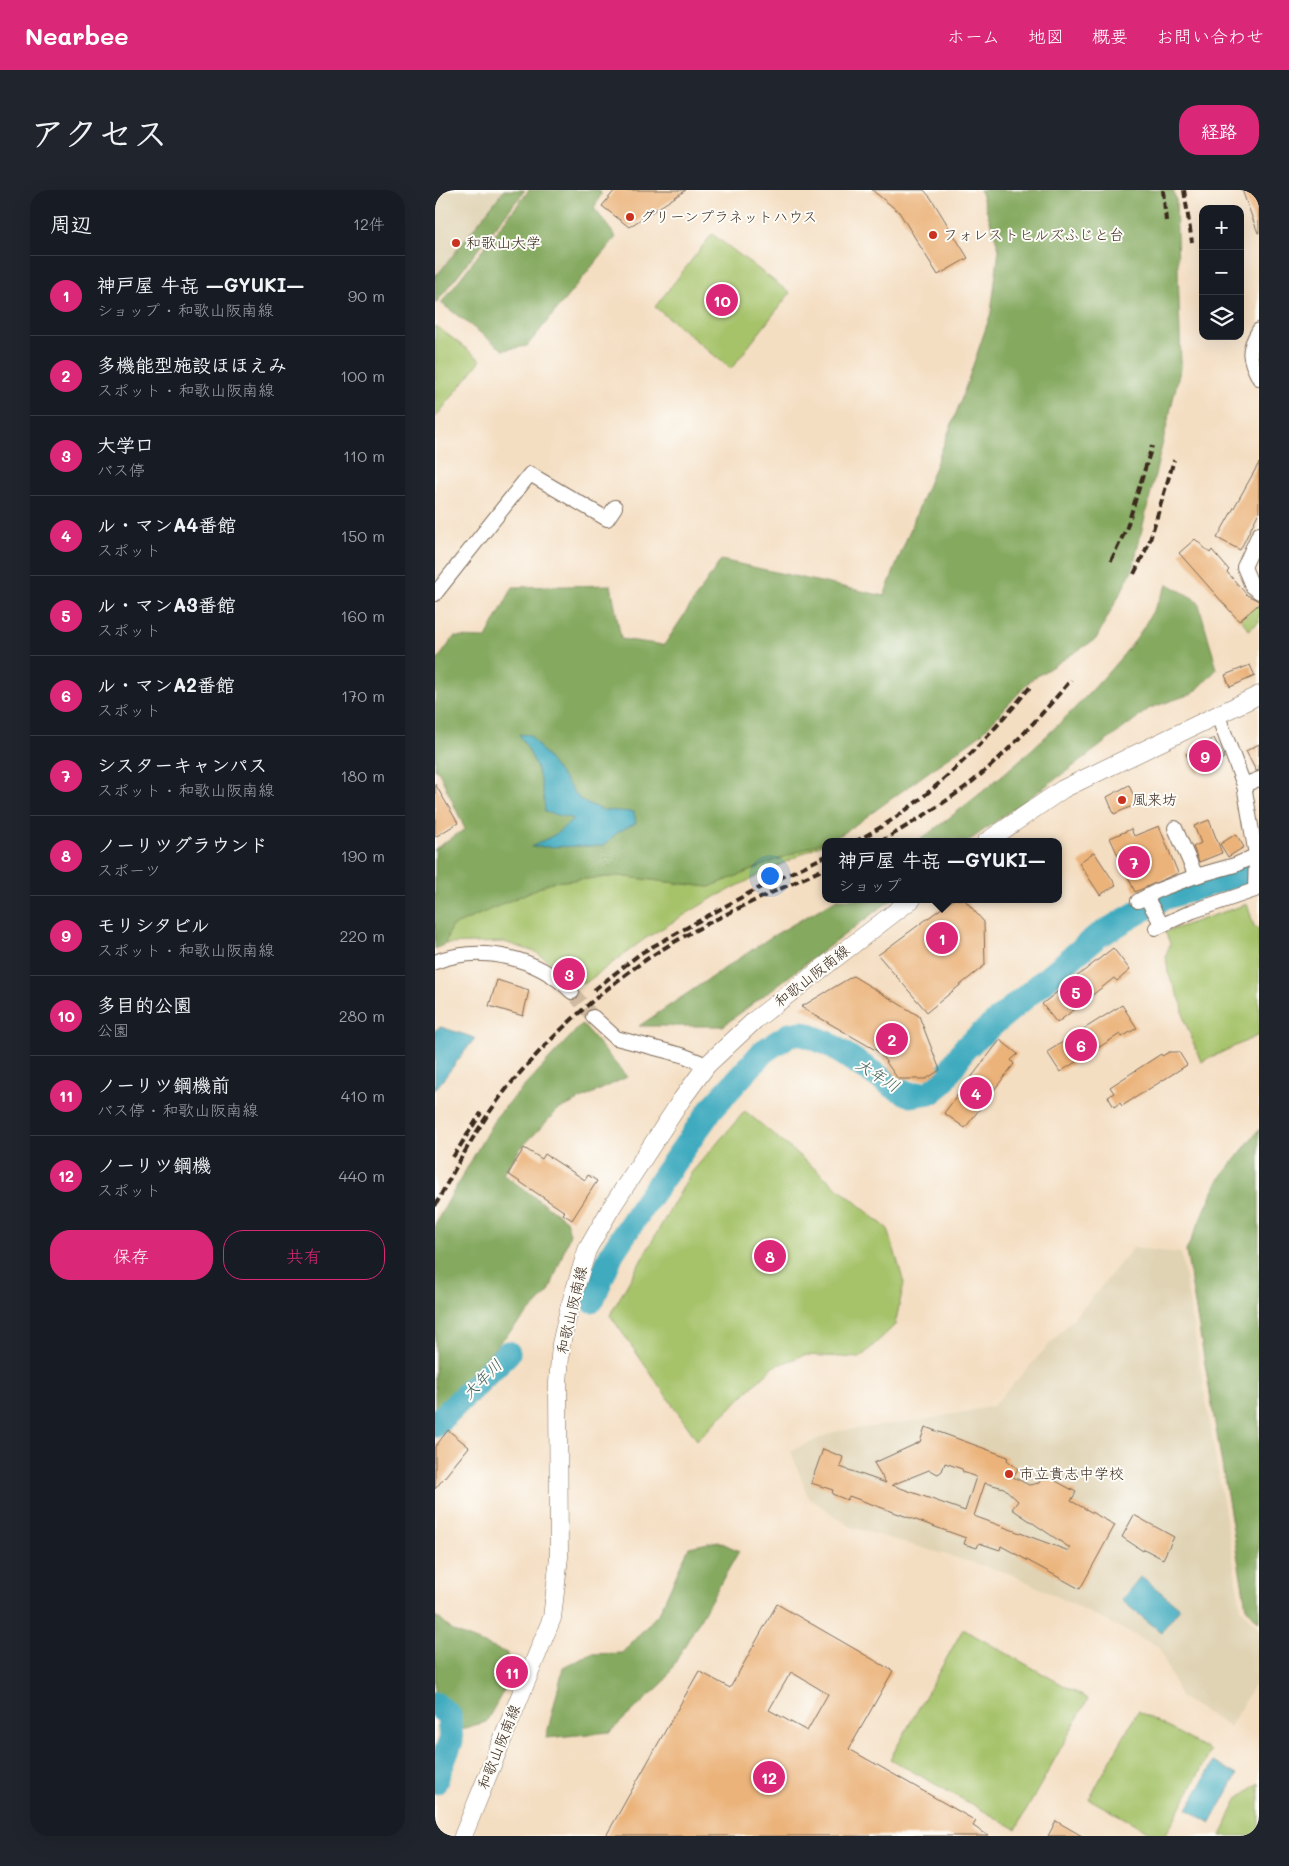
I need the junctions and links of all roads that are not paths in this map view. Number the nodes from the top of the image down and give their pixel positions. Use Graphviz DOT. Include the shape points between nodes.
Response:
graph roads {
  1 [pos="1259,330"];
  2 [pos="1259,378"];
  3 [pos="615,507"];
  4 [pos="1259,534"];
  5 [pos="1259,592"];
  6 [pos="435,594"];
  7 [pos="1259,695"];
  8 [pos="1218,716"];
  9 [pos="1259,778"];
  10 [pos="1244,785"];
  11 [pos="1175,828"];
  12 [pos="992,838"];
  13 [pos="1257,856"];
  14 [pos="1195,876"];
  15 [pos="907,903"];
  16 [pos="435,962"];
  17 [pos="571,992"];
  18 [pos="593,1017"];
  19 [pos="707,1065"];
  20 [pos="463,1836"];
  1 -- 2 [label="street" via="1250,346 1250,358"];
  3 -- 6 [label="street" via="607,519 531,474"];
  4 -- 5 [label="street" via="1244,567 1252,586"];
  7 -- 8 [label="main road"];
  8 -- 10 [label="street"];
  8 -- 12 [label="main road" via="1063,789"];
  9 -- 10 [label="street"];
  10 -- 13 [label="street"];
  11 -- 14 [label="street"];
  13 -- 14 [label="street"];
  13 -- 14 [label="street" via="1255,890 1193,911 1159,927 1142,899"];
  15 -- 19 [label="main road, 和歌山阪南線" via="755,1020"];
  16 -- 17 [label="street" via="469,954 513,957 543,969"];
  18 -- 19 [label="street" via="616,1038"];
  19 -- 20 [label="main road, 和歌山阪南線" via="621,1192 587,1250 561,1344 558,1383 559,1557 552,1618"];
}
